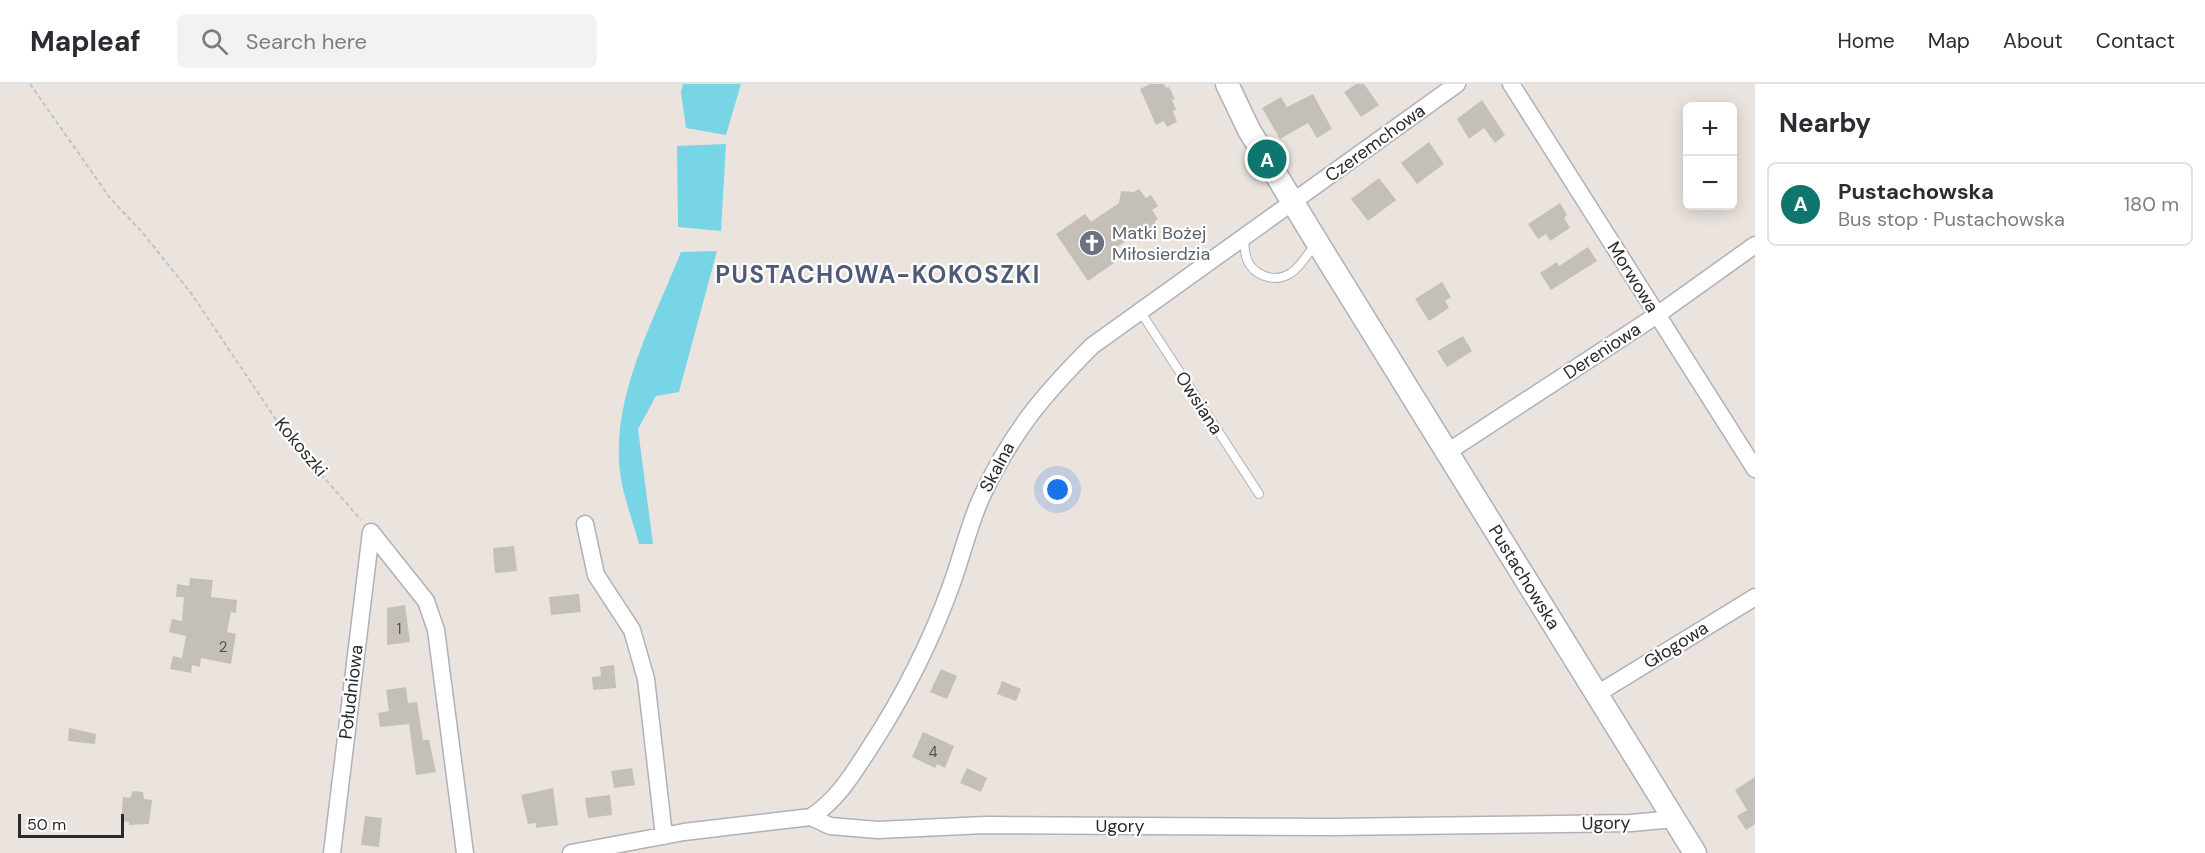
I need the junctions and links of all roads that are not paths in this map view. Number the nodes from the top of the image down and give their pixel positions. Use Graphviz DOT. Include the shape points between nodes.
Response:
graph roads {
  1 [pos="1227,84"];
  2 [pos="1457,84"];
  3 [pos="1511,84"];
  4 [pos="1293,203"];
  5 [pos="1244,236"];
  6 [pos="1317,242"];
  7 [pos="1755,245"];
  8 [pos="1140,311"];
  9 [pos="1657,315"];
  10 [pos="1446,453"];
  11 [pos="1755,469"];
  12 [pos="1259,495"];
  13 [pos="585,524"];
  14 [pos="1755,597"];
  15 [pos="1597,694"];
  16 [pos="811,817"];
  17 [pos="1674,819"];
  18 [pos="664,836"];
  19 [pos="332,853"];
  20 [pos="465,853"];
  21 [pos="571,853"];
  22 [pos="1695,853"];
  1 -- 4 [label="street, Pustachowska" via="1249,130"];
  2 -- 4 [label="street, Czeremchowa"];
  3 -- 9 [label="street, Morwowa"];
  4 -- 5 [label="street, Skalna"];
  4 -- 6 [label="street, Pustachowska"];
  5 -- 6 [label="lane" via="1252,268 1276,278 1290,274"];
  5 -- 8 [label="street, Skalna"];
  6 -- 10 [label="street, Pustachowska"];
  7 -- 9 [label="street, Dereniowa"];
  8 -- 12 [label="lane, Owsiana"];
  8 -- 16 [label="street, Skalna" via="1092,346 1062,375 1012,438 981,498 922,657 858,766 831,804"];
  9 -- 10 [label="street, Dereniowa"];
  9 -- 11 [label="street, Morwowa"];
  10 -- 15 [label="street, Pustachowska"];
  13 -- 18 [label="street" via="596,575 632,630 646,679"];
  14 -- 15 [label="street, Głogowa"];
  15 -- 17 [label="street, Pustachowska"];
  16 -- 17 [label="street, Ugory" via="830,826 878,830 985,825 1632,824"];
  16 -- 18 [label="street, Ugory"];
  17 -- 22 [label="street, Pustachowska"];
  18 -- 21 [label="street, Ugory"];
  19 -- 20 [label="street, Południowa" via="371,532 426,601 436,630"];
}
